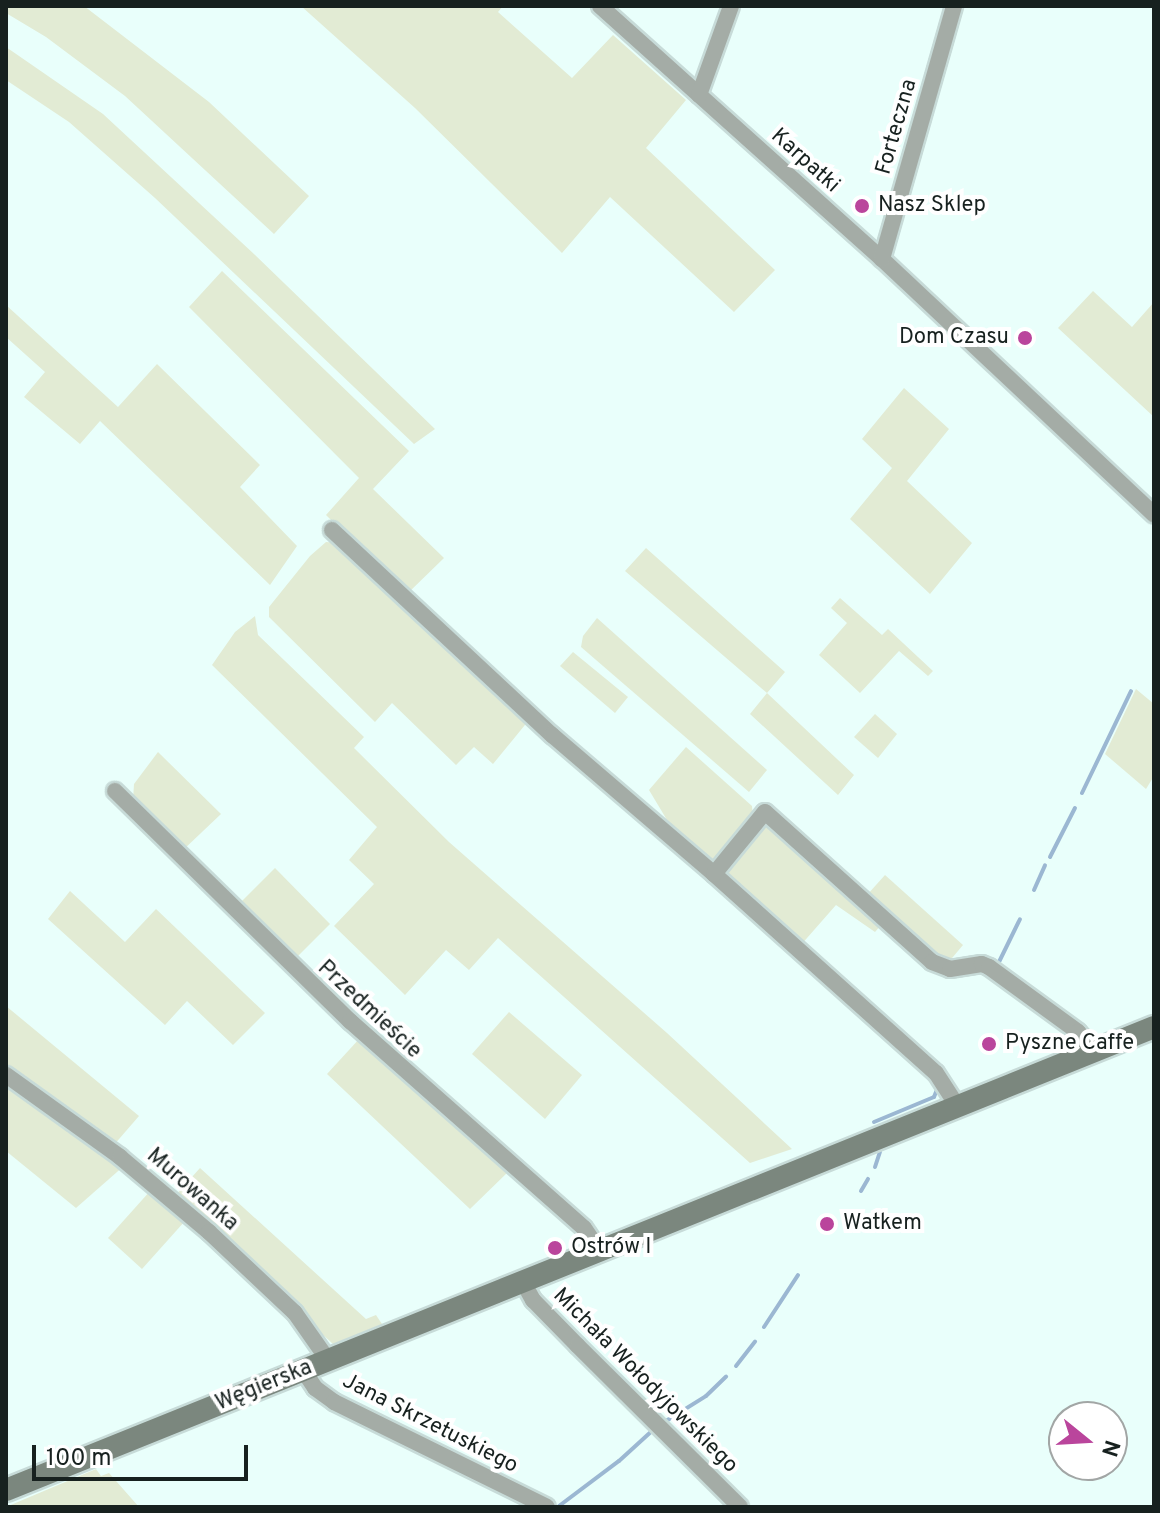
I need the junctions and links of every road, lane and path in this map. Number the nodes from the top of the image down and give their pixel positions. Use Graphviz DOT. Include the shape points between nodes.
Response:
graph roads {
  1 [pos="600,6"];
  2 [pos="731,6"];
  3 [pos="954,6"];
  4 [pos="699,95"];
  5 [pos="882,259"];
  6 [pos="1154,514"];
  7 [pos="332,530"];
  8 [pos="115,791"];
  9 [pos="714,874"];
  10 [pos="1154,1027"];
  11 [pos="1095,1051"];
  12 [pos="6,1075"];
  13 [pos="958,1107"];
  14 [pos="600,1252"];
  15 [pos="523,1282"];
  16 [pos="328,1360"];
  17 [pos="303,1370"];
  18 [pos="6,1490"];
  19 [pos="547,1507"];
  20 [pos="740,1507"];
  1 -- 4 [label="street, Karpatki"];
  2 -- 4 [label="street"];
  3 -- 5 [label="street, Forteczna"];
  4 -- 5 [label="street, Karpatki"];
  5 -- 6 [label="street, Karpatki"];
  7 -- 9 [label="street" via="552,735"];
  8 -- 14 [label="street, Przedmieście" via="390,1060 584,1228"];
  9 -- 11 [label="street" via="765,812 932,962 950,969 989,967 1078,1032"];
  9 -- 13 [label="street" via="936,1073"];
  10 -- 11 [label="main road, Węgierska"];
  11 -- 13 [label="main road, Węgierska"];
  12 -- 16 [label="street, Murowanka" via="120,1157 209,1232 295,1313"];
  13 -- 14 [label="main road, Węgierska"];
  14 -- 15 [label="main road, Węgierska"];
  15 -- 16 [label="main road, Węgierska"];
  15 -- 20 [label="street, Michała Wołodyjowskiego" via="533,1300"];
  16 -- 17 [label="main road, Węgierska"];
  17 -- 18 [label="main road, Węgierska"];
  17 -- 19 [label="street, Jana Skrzetuskiego" via="334,1402"];
}
